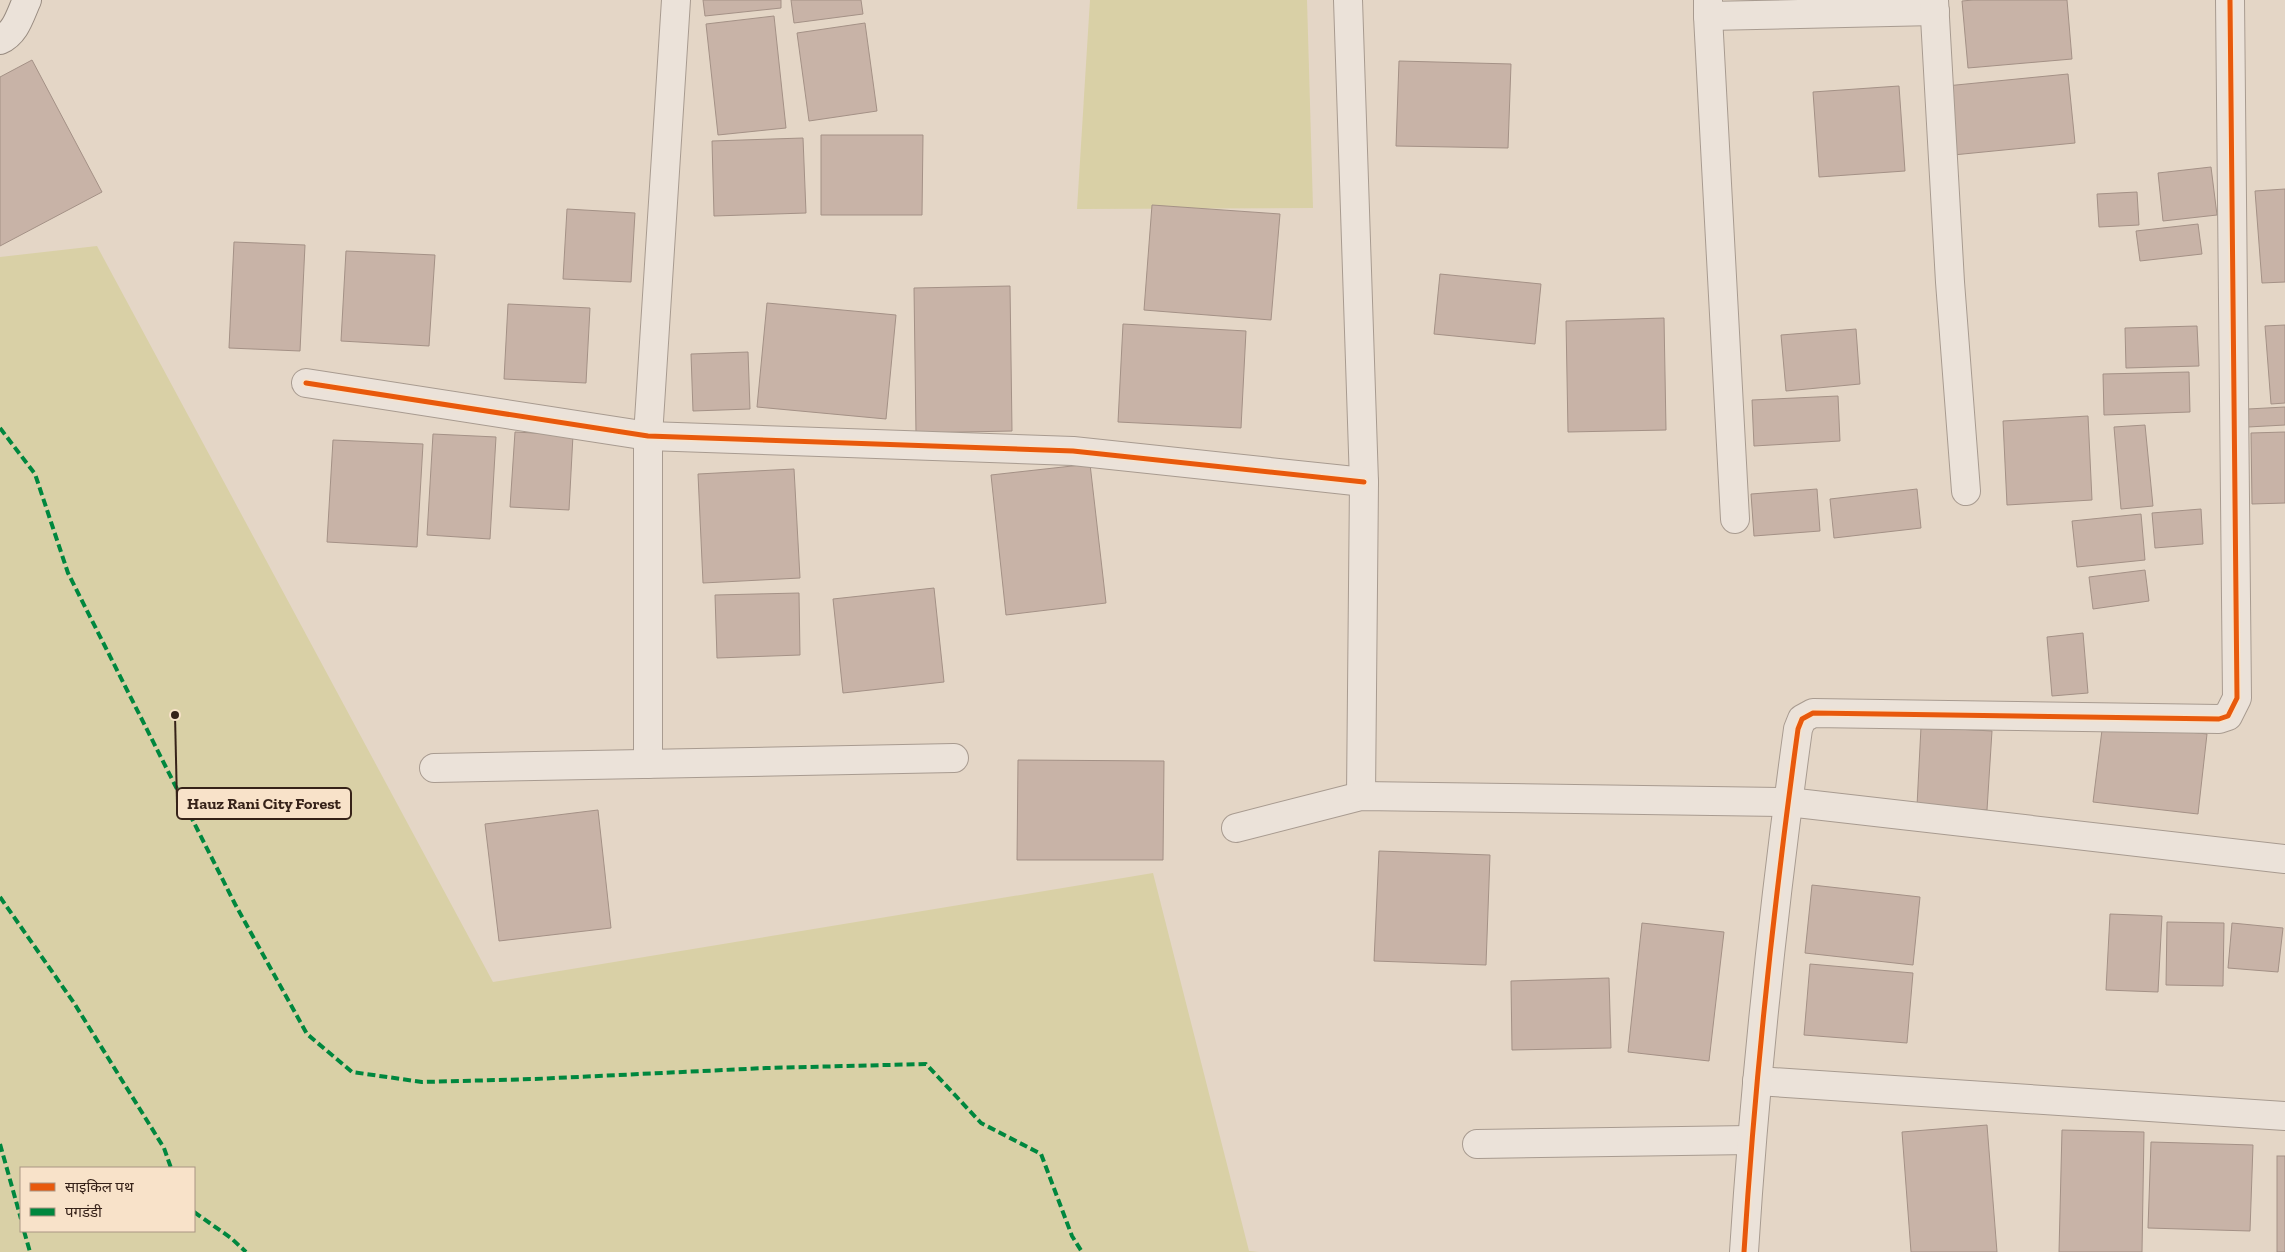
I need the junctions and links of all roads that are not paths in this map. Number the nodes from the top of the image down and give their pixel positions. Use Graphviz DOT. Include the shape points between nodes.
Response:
graph roads {
  1 [pos="27,0"];
  2 [pos="676,0"];
  3 [pos="1348,0"];
  4 [pos="2235,0"];
  5 [pos="1934,6"];
  6 [pos="1708,8"];
  7 [pos="0,40"];
  8 [pos="306,383"];
  9 [pos="648,436"];
  10 [pos="1364,482"];
  11 [pos="1966,491"];
  12 [pos="1735,519"];
  13 [pos="954,758"];
  14 [pos="648,764"];
  15 [pos="434,768"];
  16 [pos="1361,796"];
  17 [pos="1788,802"];
  18 [pos="1236,828"];
  19 [pos="2285,859"];
  20 [pos="1757,1081"];
  21 [pos="2285,1116"];
  22 [pos="1751,1140"];
  23 [pos="1477,1144"];
  24 [pos="1744,1252"];
  1 -- 7 [label="street" via="14,28"];
  2 -- 9 [label="street"];
  3 -- 10 [label="street"];
  4 -- 17 [label="street" via="2237,698 2234,709 2219,719 1813,713 1802,720 1798,729"];
  5 -- 6 [label="street"];
  5 -- 11 [label="street"];
  6 -- 12 [label="street"];
  8 -- 9 [label="street"];
  9 -- 10 [label="street" via="1074,451"];
  9 -- 14 [label="street"];
  10 -- 16 [label="street"];
  13 -- 14 [label="street"];
  14 -- 15 [label="street"];
  16 -- 17 [label="street"];
  16 -- 18 [label="street"];
  17 -- 19 [label="street"];
  17 -- 20 [label="street"];
  20 -- 21 [label="street"];
  20 -- 22 [label="street"];
  22 -- 23 [label="street"];
  22 -- 24 [label="street"];
}
